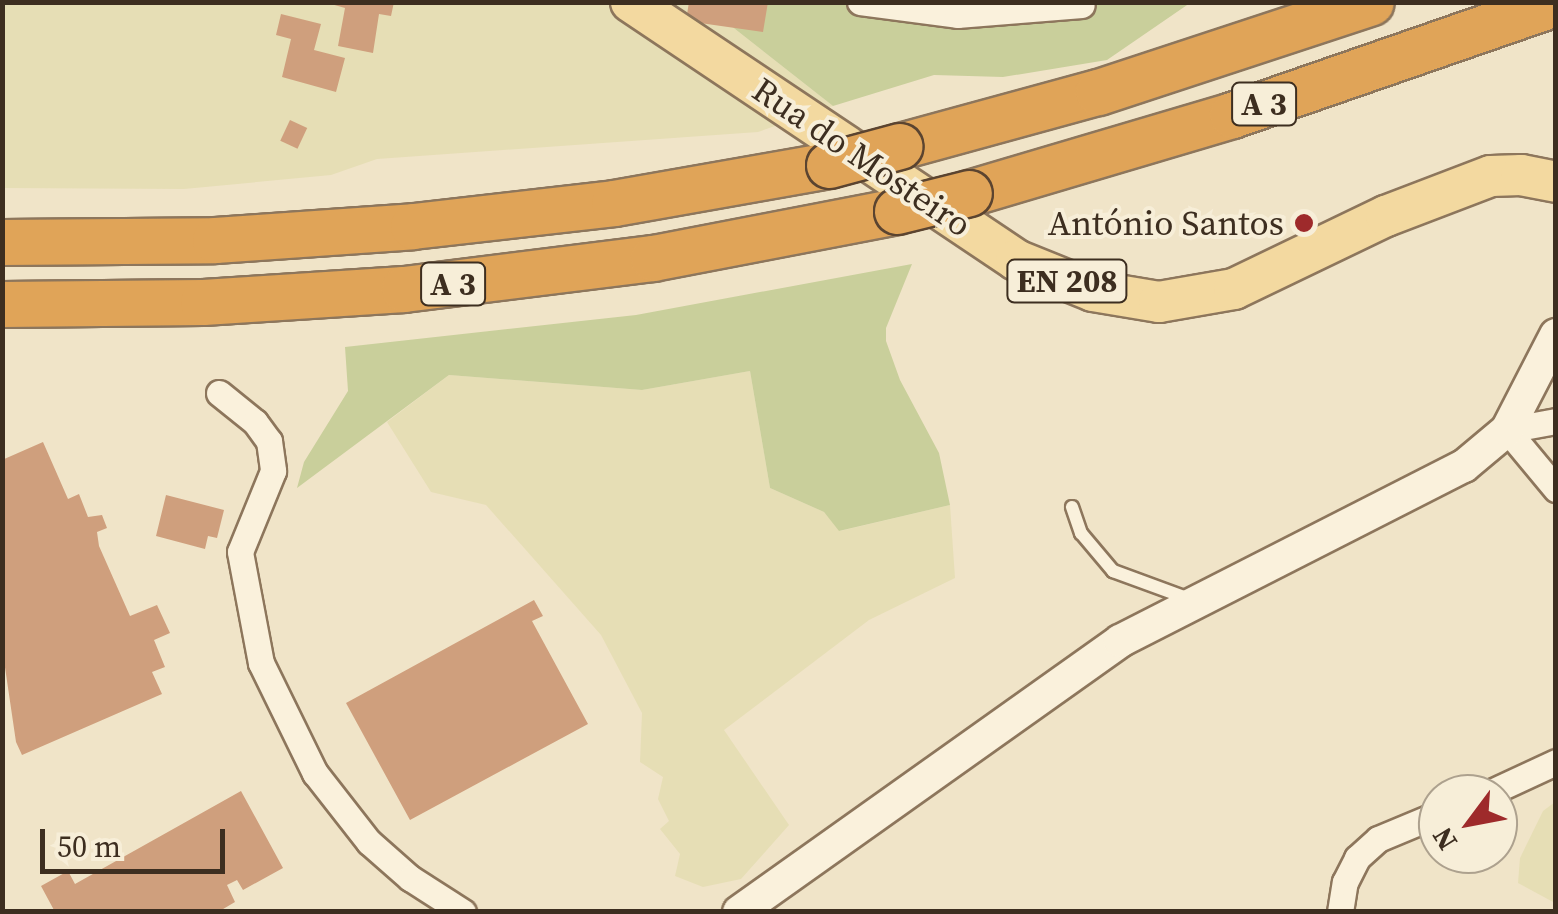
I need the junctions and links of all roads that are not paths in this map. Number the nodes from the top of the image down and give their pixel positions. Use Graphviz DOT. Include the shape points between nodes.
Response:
graph roads {
  1 [pos="632,2"];
  2 [pos="860,2"];
  3 [pos="1371,2"];
  4 [pos="1556,3"];
  5 [pos="1082,5"];
  6 [pos="1556,182"];
  7 [pos="2,242"];
  8 [pos="2,304"];
  9 [pos="1556,335"];
  10 [pos="219,393"];
  11 [pos="1556,420"];
  12 [pos="1507,430"];
  13 [pos="1556,489"];
  14 [pos="1072,506"];
  15 [pos="1196,602"];
  16 [pos="1556,762"];
  17 [pos="1518,780"];
  18 [pos="1418,822"];
  19 [pos="463,912"];
  20 [pos="739,912"];
  21 [pos="1340,912"];
  1 -- 6 [label="main road, Rua do Mosteiro / EN 208" via="1016,260 1093,291 1159,302 1234,289 1386,216 1491,176"];
  2 -- 5 [label="street" via="957,15"];
  3 -- 7 [label="highway, A 3, bridge" via="1098,92 900,146 614,203 215,240"];
  4 -- 8 [label="highway, A 3, bridge" via="1216,120 897,211 653,258 404,289 203,302"];
  9 -- 12 [label="street"];
  10 -- 19 [label="street" via="269,442 273,470 240,552 260,663 315,773 369,842"];
  11 -- 12 [label="street"];
  12 -- 13 [label="street"];
  12 -- 15 [label="street" via="1464,466"];
  14 -- 15 [label="lane" via="1080,533 1113,571"];
  15 -- 20 [label="street" via="1120,641"];
  16 -- 17 [label="street"];
  18 -- 21 [label="street" via="1378,839 1358,858 1344,882"];
}
